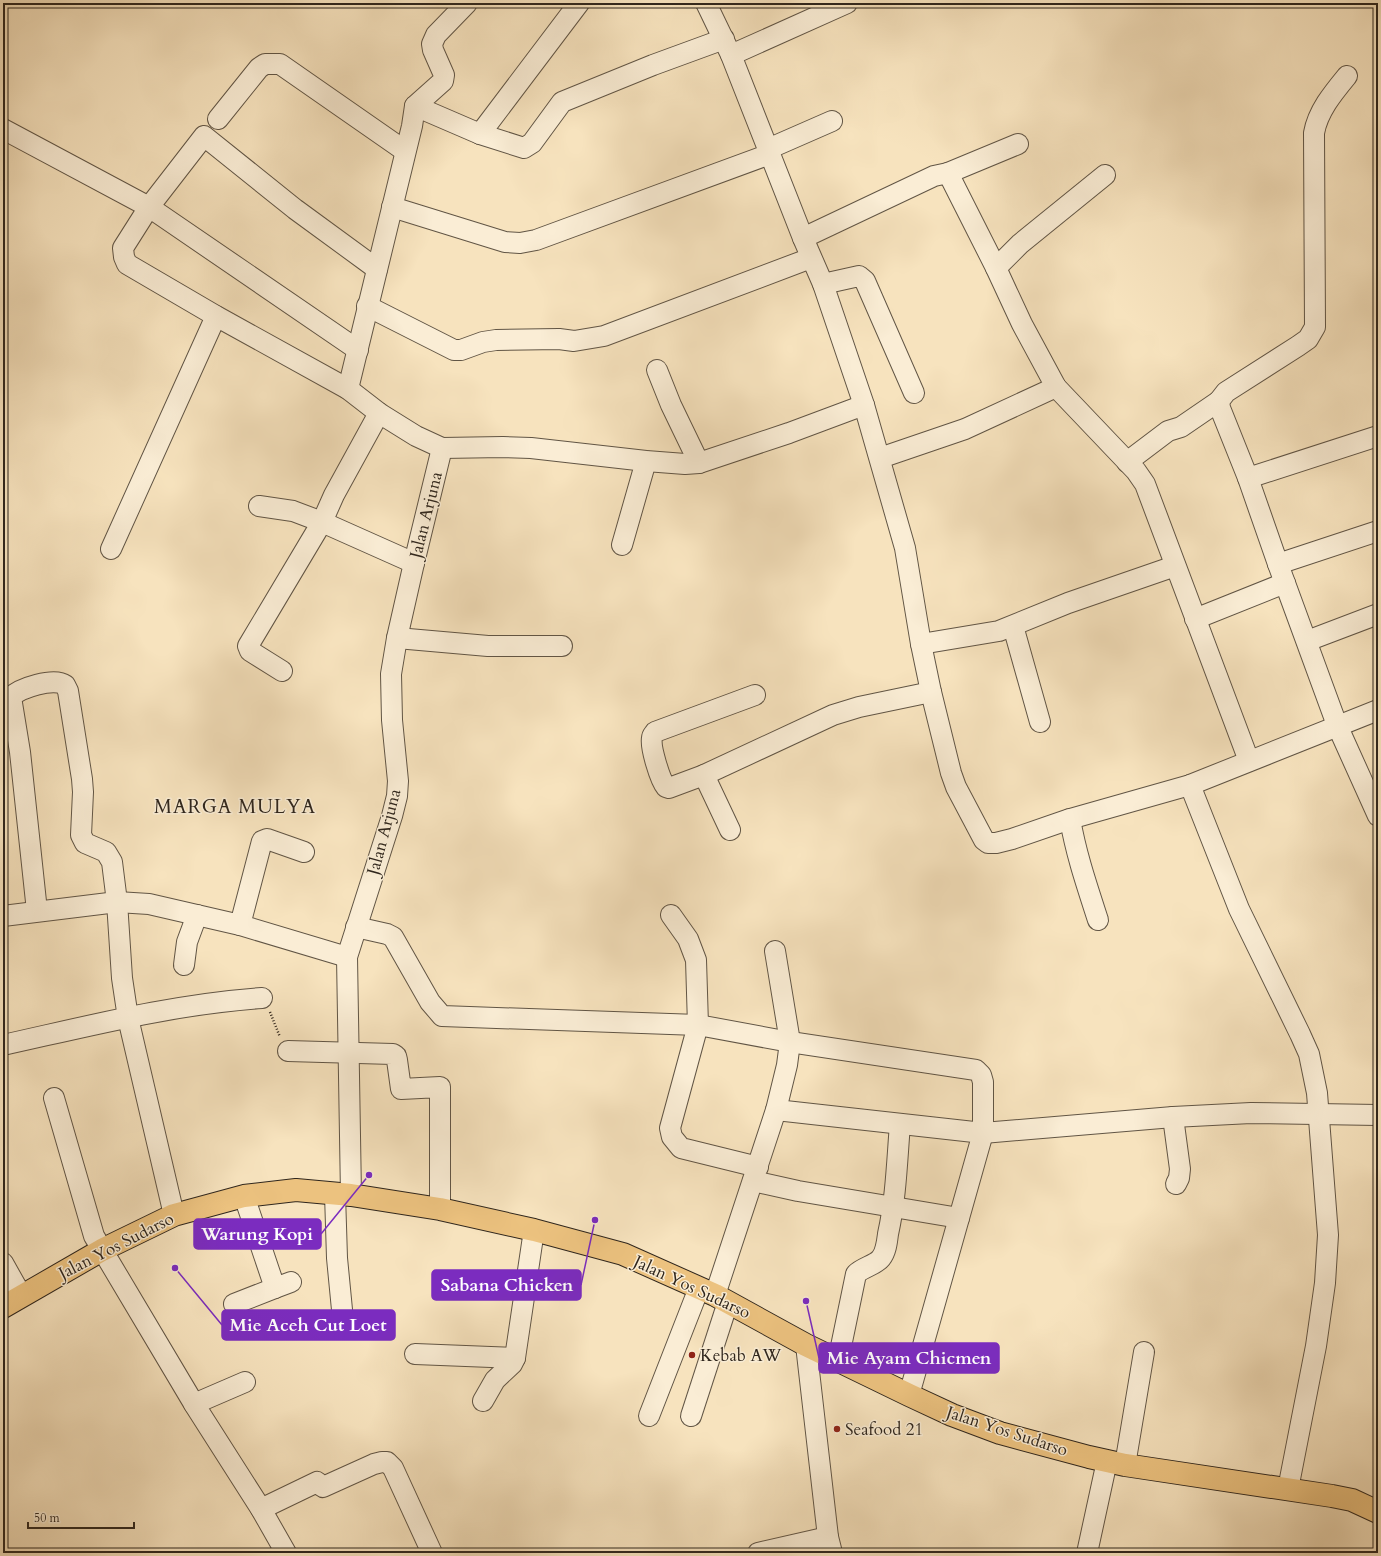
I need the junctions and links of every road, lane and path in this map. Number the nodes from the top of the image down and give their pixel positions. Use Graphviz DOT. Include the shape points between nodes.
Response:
graph roads {
  1 [pos="467,3"];
  2 [pos="579,3"];
  3 [pos="706,3"];
  4 [pos="846,3"];
  5 [pos="728,47"];
  6 [pos="1347,76"];
  7 [pos="415,106"];
  8 [pos="218,119"];
  9 [pos="832,121"];
  10 [pos="3,129"];
  11 [pos="480,134"];
  12 [pos="1018,144"];
  13 [pos="405,151"];
  14 [pos="769,152"];
  15 [pos="948,173"];
  16 [pos="1105,175"];
  17 [pos="149,207"];
  18 [pos="392,207"];
  19 [pos="803,238"];
  20 [pos="811,258"];
  21 [pos="996,268"];
  22 [pos="377,269"];
  23 [pos="823,284"];
  24 [pos="368,306"];
  25 [pos="216,316"];
  26 [pos="358,350"];
  27 [pos="657,370"];
  28 [pos="1056,387"];
  29 [pos="348,389"];
  30 [pos="914,393"];
  31 [pos="1219,401"];
  32 [pos="864,405"];
  33 [pos="380,413"];
  34 [pos="1378,436"];
  35 [pos="442,448"];
  36 [pos="880,458"];
  37 [pos="646,461"];
  38 [pos="1127,462"];
  39 [pos="699,463"];
  40 [pos="1248,478"];
  41 [pos="259,506"];
  42 [pos="322,522"];
  43 [pos="1378,531"];
  44 [pos="622,544"];
  45 [pos="111,549"];
  46 [pos="414,563"];
  47 [pos="1278,564"];
  48 [pos="1175,566"];
  49 [pos="1285,584"];
  50 [pos="1378,614"];
  51 [pos="1195,619"];
  52 [pos="1013,626"];
  53 [pos="397,638"];
  54 [pos="1307,642"];
  55 [pos="921,644"];
  56 [pos="562,646"];
  57 [pos="282,671"];
  58 [pos="931,692"];
  59 [pos="754,695"];
  60 [pos="1378,710"];
  61 [pos="1040,722"];
  62 [pos="1337,725"];
  63 [pos="1249,761"];
  64 [pos="704,775"];
  65 [pos="1190,784"];
  66 [pos="1378,816"];
  67 [pos="1070,819"];
  68 [pos="730,830"];
  69 [pos="304,852"];
  70 [pos="117,902"];
  71 [pos="37,911"];
  72 [pos="197,914"];
  73 [pos="671,915"];
  74 [pos="3,916"];
  75 [pos="1098,920"];
  76 [pos="240,925"];
  77 [pos="356,927"];
  78 [pos="775,952"];
  79 [pos="347,957"];
  80 [pos="184,965"];
  81 [pos="262,998"];
  82 [pos="128,1018"];
  83 [pos="698,1025"];
  84 [pos="790,1042"];
  85 [pos="3,1045"];
  86 [pos="288,1051"];
  87 [pos="349,1052"];
  88 [pos="54,1098"];
  89 [pos="776,1110"];
  90 [pos="1318,1114"];
  91 [pos="1378,1115"];
  92 [pos="1173,1117"];
  93 [pos="900,1124"];
  94 [pos="983,1133"];
  95 [pos="756,1174"];
  96 [pos="1176,1184"];
  97 [pos="343,1194"];
  98 [pos="244,1196"];
  99 [pos="894,1207"];
  100 [pos="440,1209"];
  101 [pos="174,1215"];
  102 [pos="959,1218"];
  103 [pos="534,1230"];
  104 [pos="102,1250"];
  105 [pos="3,1263"];
  106 [pos="21,1295"];
  107 [pos="714,1295"];
  108 [pos="234,1304"];
  109 [pos="3,1306"];
  110 [pos="343,1320"];
  111 [pos="806,1345"];
  112 [pos="1144,1352"];
  113 [pos="415,1354"];
  114 [pos="515,1358"];
  115 [pos="838,1361"];
  116 [pos="245,1382"];
  117 [pos="909,1395"];
  118 [pos="483,1401"];
  119 [pos="194,1404"];
  120 [pos="648,1416"];
  121 [pos="691,1416"];
  122 [pos="1116,1463"];
  123 [pos="1288,1489"];
  124 [pos="261,1509"];
  125 [pos="1378,1512"];
  126 [pos="830,1545"];
  127 [pos="286,1553"];
  128 [pos="432,1553"];
  129 [pos="758,1553"];
  130 [pos="1087,1553"];
  1 -- 7 [label="street" via="436,35 432,44 432,50 444,75 443,81"];
  2 -- 11 [label="street"];
  3 -- 5 [label="street"];
  4 -- 5 [label="street"];
  5 -- 11 [label="street" via="639,71 562,102 532,143 524,148"];
  5 -- 14 [label="street"];
  6 -- 31 [label="street" via="1329,99 1316,124 1314,134 1314,327 1308,339 1226,392"];
  7 -- 11 [label="street"];
  7 -- 13 [label="street"];
  8 -- 13 [label="street" via="259,68 265,64 280,64"];
  9 -- 14 [label="street"];
  10 -- 17 [label="street"];
  12 -- 15 [label="street"];
  13 -- 18 [label="street"];
  14 -- 18 [label="street" via="536,240 520,243 505,242"];
  14 -- 19 [label="street"];
  15 -- 19 [label="street" via="934,176"];
  15 -- 21 [label="street"];
  16 -- 21 [label="street" via="1020,244"];
  17 -- 22 [label="street" via="204,136 295,209"];
  17 -- 25 [label="street" via="123,248 125,261"];
  17 -- 26 [label="street"];
  18 -- 22 [label="street"];
  19 -- 20 [label="street"];
  20 -- 23 [label="street"];
  20 -- 24 [label="street" via="604,336 574,341 496,340 454,350"];
  21 -- 28 [label="street"];
  22 -- 24 [label="street"];
  23 -- 30 [label="street" via="859,276 865,281"];
  23 -- 32 [label="street"];
  24 -- 26 [label="street"];
  25 -- 29 [label="street"];
  25 -- 45 [label="street"];
  26 -- 29 [label="street"];
  27 -- 39 [label="street"];
  28 -- 36 [label="street" via="965,429"];
  28 -- 38 [label="street"];
  29 -- 33 [label="street"];
  31 -- 38 [label="street" via="1181,427 1168,431"];
  31 -- 40 [label="street"];
  32 -- 36 [label="street"];
  32 -- 39 [label="street"];
  33 -- 35 [label="street" via="416,436"];
  33 -- 42 [label="street" via="334,495"];
  34 -- 40 [label="street"];
  35 -- 37 [label="street" via="531,448"];
  35 -- 46 [label="street, Jalan Arjuna"];
  36 -- 55 [label="street" via="905,548"];
  37 -- 39 [label="street"];
  37 -- 44 [label="street"];
  38 -- 48 [label="street" via="1145,484"];
  40 -- 47 [label="street"];
  41 -- 42 [label="street" via="293,511"];
  42 -- 46 [label="street"];
  42 -- 57 [label="street" via="248,646 250,651"];
  43 -- 47 [label="street"];
  46 -- 53 [label="street, Jalan Arjuna"];
  47 -- 49 [label="street"];
  48 -- 51 [label="street"];
  48 -- 52 [label="street" via="1068,603"];
  49 -- 51 [label="street"];
  49 -- 54 [label="street"];
  50 -- 54 [label="street"];
  51 -- 63 [label="street"];
  52 -- 55 [label="street" via="981,635"];
  52 -- 61 [label="street"];
  53 -- 56 [label="street" via="488,646"];
  53 -- 77 [label="street, Jalan Arjuna" via="391,674 397,796"];
  54 -- 62 [label="street"];
  55 -- 58 [label="street"];
  58 -- 64 [label="street" via="832,715"];
  58 -- 67 [label="street" via="956,787 984,840 996,843 1012,840"];
  59 -- 64 [label="street" via="655,732 652,747 661,779 666,787"];
  60 -- 62 [label="street"];
  62 -- 63 [label="street"];
  62 -- 66 [label="street"];
  63 -- 65 [label="street"];
  64 -- 68 [label="street"];
  65 -- 67 [label="street"];
  65 -- 90 [label="street" via="1239,909 1309,1054 1317,1093"];
  67 -- 75 [label="street" via="1079,863"];
  69 -- 76 [label="street" via="267,839 262,841"];
  70 -- 71 [label="street"];
  70 -- 71 [label="street" via="110,856 85,843 80,835 82,779 68,691 62,682 50,682 20,690 11,697 20,752"];
  70 -- 72 [label="street" via="149,904"];
  70 -- 82 [label="street" via="122,978"];
  71 -- 74 [label="street"];
  72 -- 76 [label="street"];
  72 -- 80 [label="street" via="187,942"];
  73 -- 83 [label="street" via="688,939 696,960"];
  76 -- 79 [label="street"];
  77 -- 79 [label="street, Jalan Arjuna"];
  77 -- 83 [label="street" via="393,937 430,1002 442,1016"];
  78 -- 84 [label="street"];
  79 -- 87 [label="street, Jalan Arjuna"];
  81 -- 82 [label="street" via="229,1000"];
  81 -- 86 [label="path" via="266,1002 284,1048"];
  82 -- 85 [label="street"];
  82 -- 101 [label="street"];
  83 -- 84 [label="street"];
  83 -- 95 [label="street" via="670,1128 672,1137 681,1148"];
  84 -- 89 [label="street"];
  84 -- 94 [label="street" via="976,1070 983,1082"];
  86 -- 87 [label="street"];
  87 -- 97 [label="street, Jalan Arjuna"];
  87 -- 100 [label="street" via="396,1056 401,1090 440,1087"];
  88 -- 104 [label="street" via="91,1229"];
  89 -- 93 [label="street"];
  89 -- 95 [label="street"];
  90 -- 91 [label="street"];
  90 -- 92 [label="street" via="1252,1113"];
  90 -- 123 [label="street" via="1328,1235 1325,1283 1316,1346"];
  92 -- 94 [label="street"];
  92 -- 96 [label="street" via="1180,1169 1180,1178"];
  93 -- 94 [label="street"];
  93 -- 99 [label="street"];
  94 -- 102 [label="street"];
  95 -- 99 [label="street" via="798,1191"];
  95 -- 107 [label="street"];
  97 -- 98 [label="highway, Jalan Yos Sudarso" via="296,1190"];
  97 -- 100 [label="highway, Jalan Yos Sudarso"];
  97 -- 110 [label="street, Jalan Arjuna" via="337,1258"];
  98 -- 101 [label="highway, Jalan Yos Sudarso"];
  98 -- 108 [label="street" via="283,1285"];
  99 -- 102 [label="street"];
  99 -- 115 [label="street" via="883,1256 856,1274"];
  100 -- 103 [label="highway, Jalan Yos Sudarso"];
  101 -- 104 [label="highway, Jalan Yos Sudarso"];
  102 -- 117 [label="street"];
  103 -- 107 [label="highway, Jalan Yos Sudarso" via="623,1254"];
  103 -- 114 [label="street"];
  104 -- 106 [label="highway, Jalan Yos Sudarso"];
  104 -- 119 [label="street"];
  105 -- 106 [label="street"];
  106 -- 109 [label="highway, Jalan Yos Sudarso"];
  107 -- 111 [label="highway, Jalan Yos Sudarso"];
  107 -- 120 [label="street"];
  107 -- 121 [label="street"];
  111 -- 115 [label="highway, Jalan Yos Sudarso"];
  111 -- 126 [label="street"];
  112 -- 122 [label="street"];
  113 -- 114 [label="street"];
  114 -- 118 [label="street" via="495,1380"];
  115 -- 117 [label="highway, Jalan Yos Sudarso"];
  116 -- 119 [label="street"];
  117 -- 122 [label="highway, Jalan Yos Sudarso" via="952,1415 1000,1432"];
  119 -- 124 [label="street"];
  122 -- 123 [label="highway, Jalan Yos Sudarso"];
  122 -- 130 [label="street"];
  123 -- 125 [label="highway, Jalan Yos Sudarso" via="1352,1500"];
  124 -- 127 [label="street"];
  124 -- 128 [label="street" via="317,1482 322,1487 374,1464 387,1462 393,1468"];
  126 -- 129 [label="street"];
}
